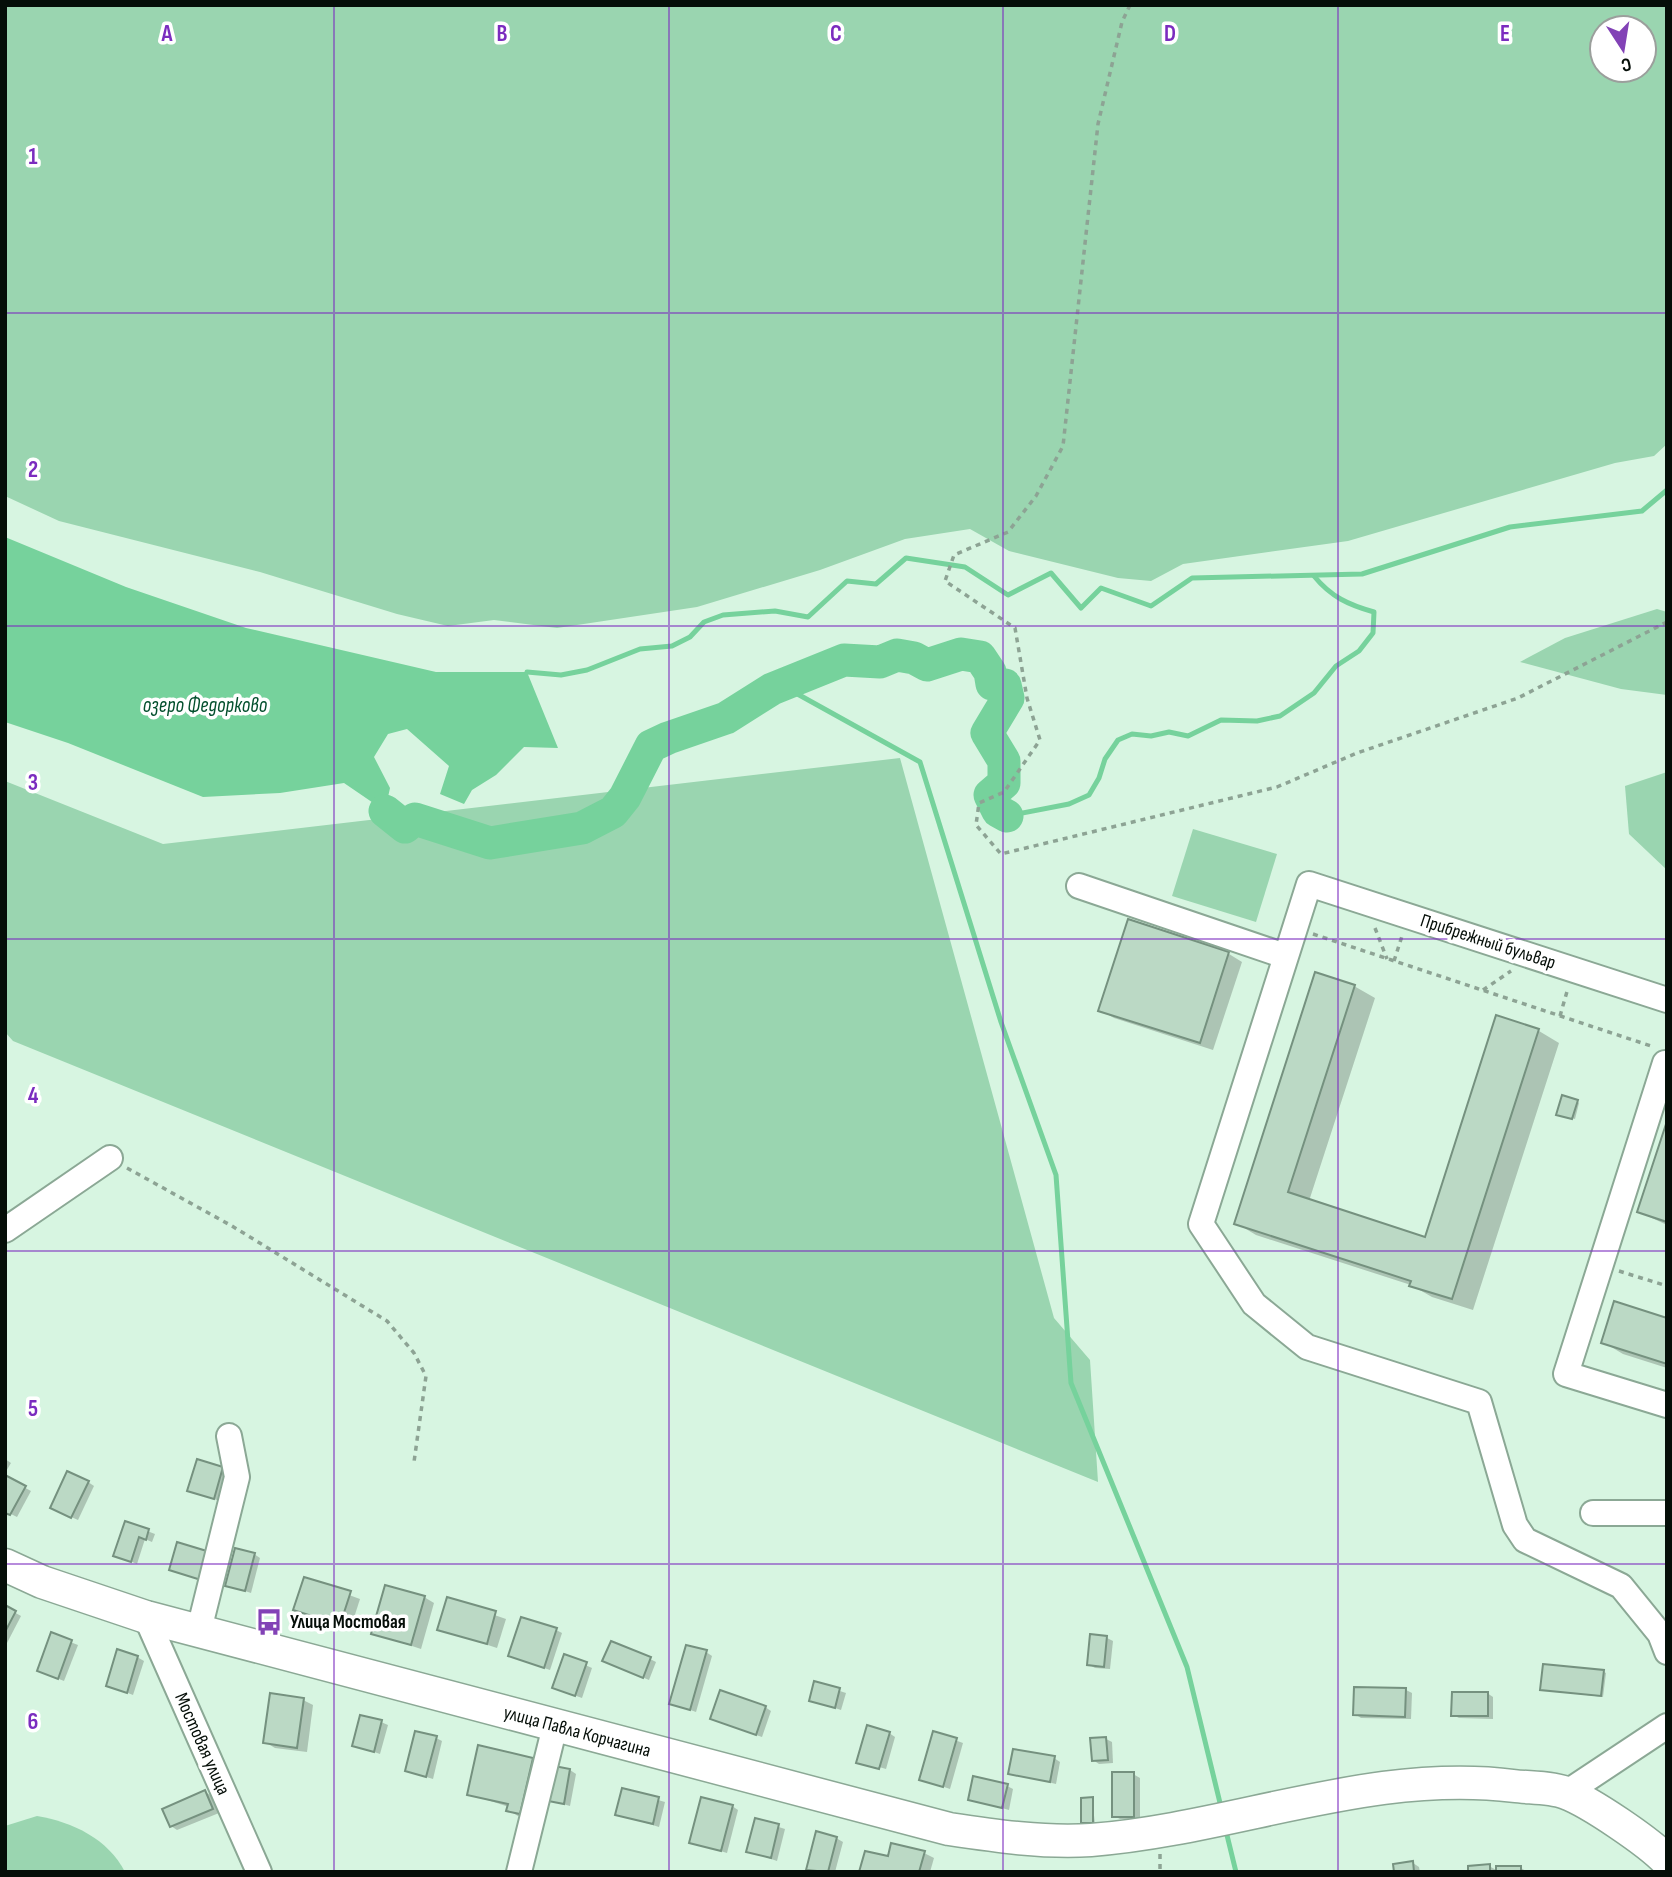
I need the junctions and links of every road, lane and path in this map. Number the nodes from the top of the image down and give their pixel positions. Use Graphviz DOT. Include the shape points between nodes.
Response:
graph roads {
  1 [pos="1130,5"];
  2 [pos="1667,622"];
  3 [pos="1079,886"];
  4 [pos="1373,924"];
  5 [pos="1294,928"];
  6 [pos="1402,934"];
  7 [pos="1285,956"];
  8 [pos="1387,959"];
  9 [pos="1394,961"];
  10 [pos="1513,970"];
  11 [pos="1568,988"];
  12 [pos="1482,990"];
  13 [pos="1667,1000"];
  14 [pos="1560,1016"];
  15 [pos="1659,1055"];
  16 [pos="110,1158"];
  17 [pos="5,1230"];
  18 [pos="1600,1265"];
  19 [pos="1667,1286"];
  20 [pos="1667,1405"];
  21 [pos="229,1436"];
  22 [pos="414,1462"];
  23 [pos="1593,1513"];
  24 [pos="1667,1513"];
  25 [pos="5,1565"];
  26 [pos="146,1617"];
  27 [pos="199,1630"];
  28 [pos="1667,1652"];
  29 [pos="555,1726"];
  30 [pos="1667,1726"];
  31 [pos="1566,1793"];
  32 [pos="1667,1861"];
  33 [pos="259,1872"];
  34 [pos="519,1872"];
  1 -- 2 [label="path" via="1098,124 1063,446 1036,496 1008,532 954,555 945,581 1015,628 1027,698 1040,740 1004,792 979,803 976,825 1001,854 1277,787 1357,753 1518,698"];
  3 -- 7 [label="street"];
  4 -- 8 [label="path"];
  5 -- 7 [label="street"];
  5 -- 8 [label="path"];
  5 -- 13 [label="street, Прибрежный бульвар" via="1309,884"];
  6 -- 9 [label="path"];
  7 -- 28 [label="street" via="1201,1224 1254,1304 1307,1347 1479,1402 1515,1525 1525,1540 1621,1586 1660,1634"];
  8 -- 9 [label="path"];
  9 -- 12 [label="path"];
  10 -- 12 [label="path"];
  11 -- 14 [label="path"];
  12 -- 14 [label="path"];
  14 -- 15 [label="path"];
  15 -- 18 [label="street"];
  16 -- 17 [label="street"];
  16 -- 22 [label="path" via="387,1321 414,1353 426,1376"];
  18 -- 19 [label="path"];
  18 -- 20 [label="street" via="1566,1374"];
  21 -- 27 [label="street" via="237,1477"];
  23 -- 24 [label="street"];
  25 -- 26 [label="main road, улица Павла Корчагина"];
  26 -- 27 [label="main road, улица Павла Корчагина"];
  26 -- 33 [label="street, Мостовая улица"];
  27 -- 29 [label="main road, улица Павла Корчагина"];
  29 -- 31 [label="main road, улица Павла Корчагина" via="949,1829 1027,1840 1090,1840 1160,1831 1376,1788 1472,1781"];
  29 -- 34 [label="street"];
  30 -- 31 [label="street"];
  31 -- 32 [label="main road" via="1652,1845"];
}
